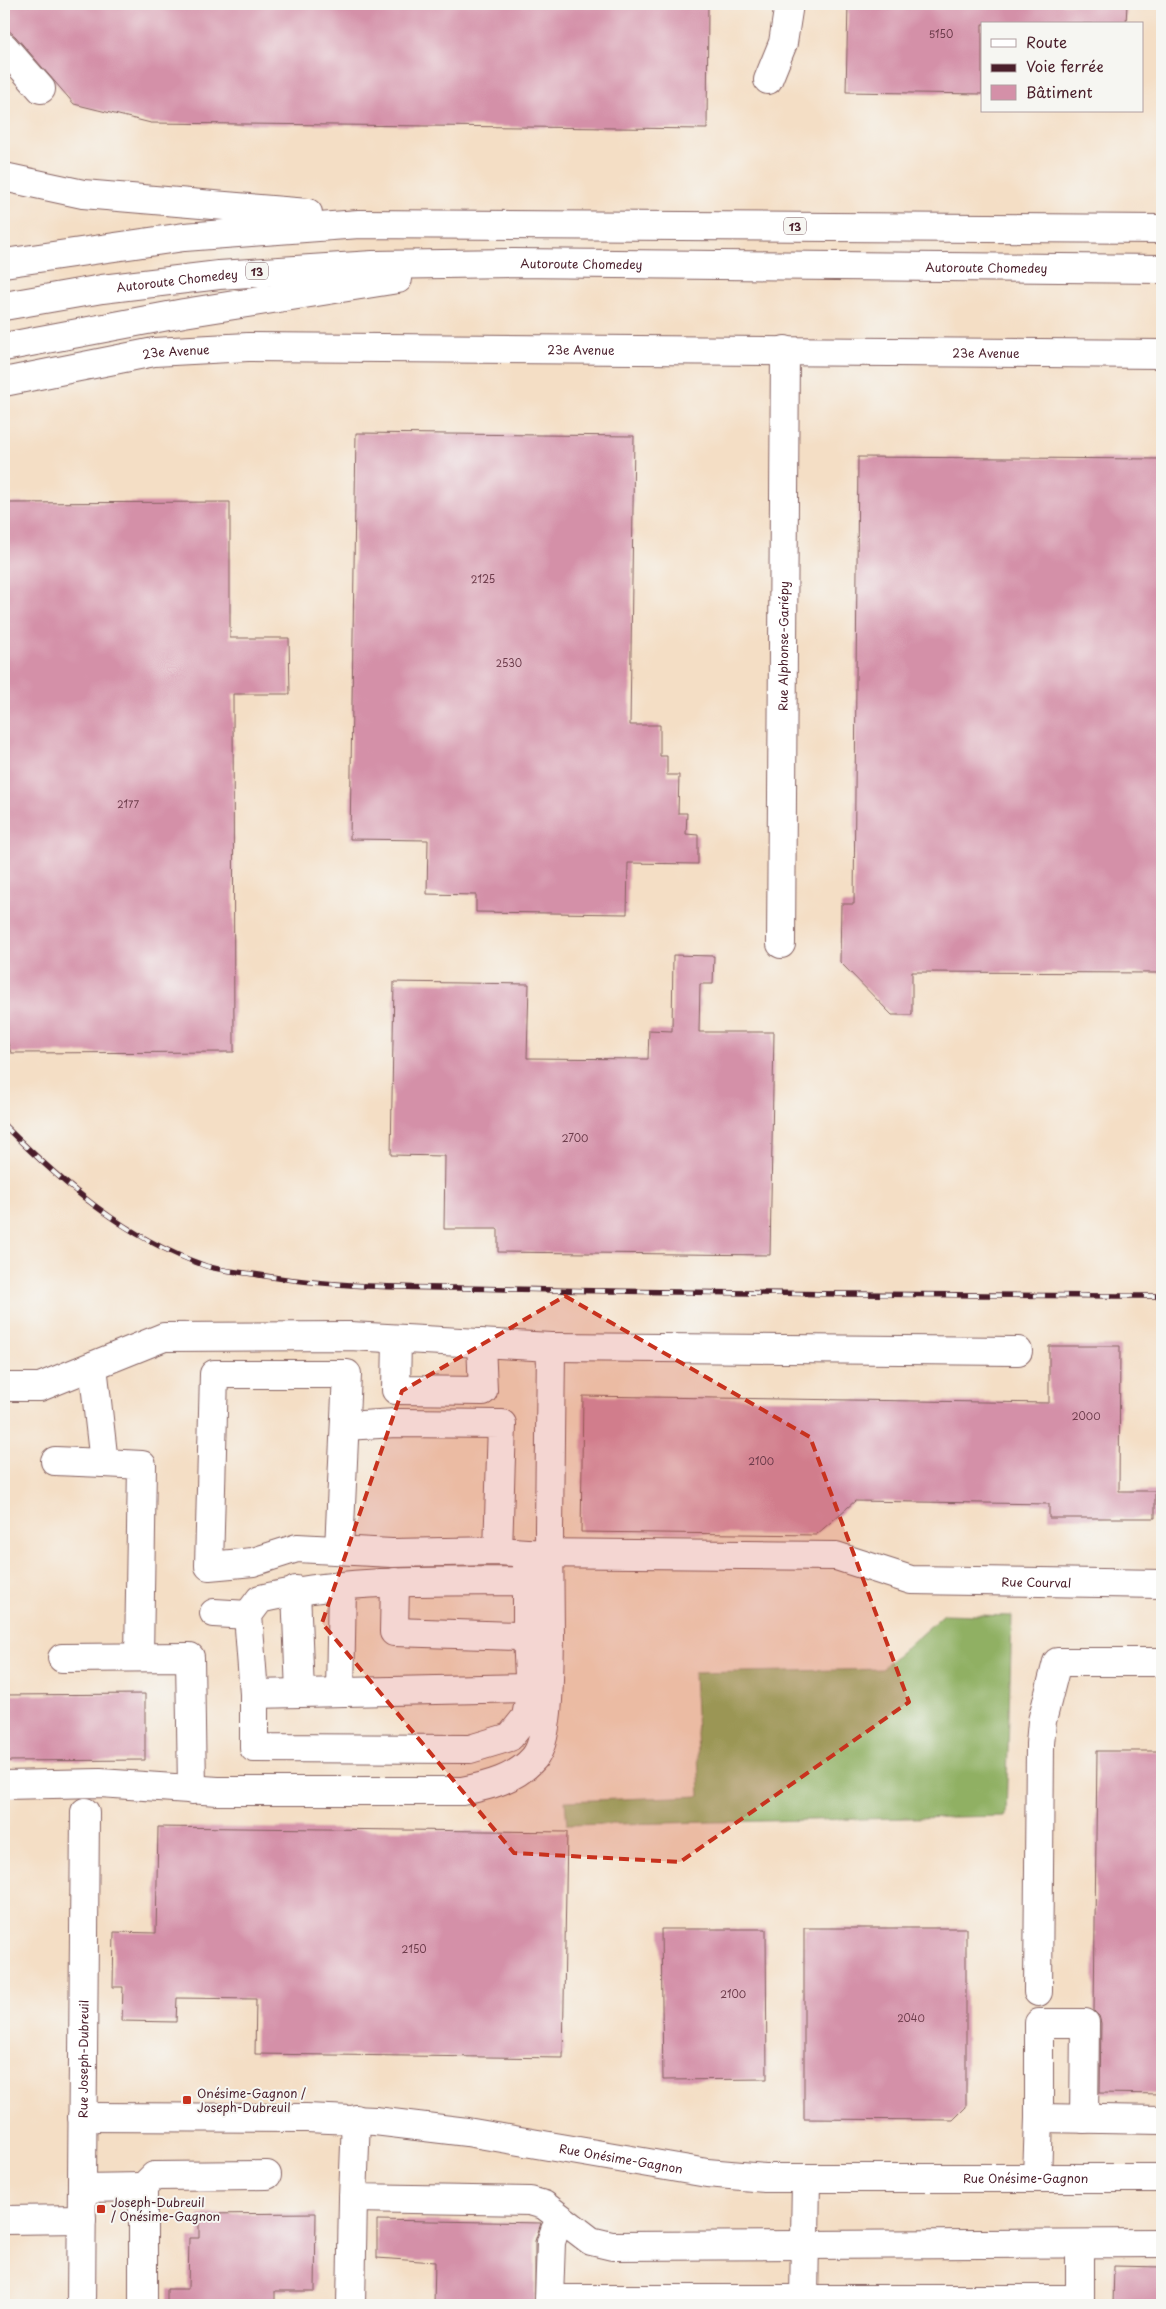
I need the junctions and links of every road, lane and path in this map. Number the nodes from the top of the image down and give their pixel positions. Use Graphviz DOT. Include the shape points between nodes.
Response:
graph roads {
  1 [pos="789,4"];
  2 [pos="4,47"];
  3 [pos="768,80"];
  4 [pos="41,89"];
  5 [pos="4,177"];
  6 [pos="427,223"];
  7 [pos="1162,229"];
  8 [pos="4,263"];
  9 [pos="513,263"];
  10 [pos="1162,269"];
  11 [pos="4,306"];
  12 [pos="4,347"];
  13 [pos="786,350"];
  14 [pos="1162,354"];
  15 [pos="4,382"];
  16 [pos="781,944"];
  17 [pos="397,1339"];
  18 [pos="481,1343"];
  19 [pos="551,1347"];
  20 [pos="1018,1352"];
  21 [pos="93,1366"];
  22 [pos="4,1387"];
  23 [pos="345,1426"];
  24 [pos="55,1460"];
  25 [pos="104,1462"];
  26 [pos="339,1549"];
  27 [pos="498,1551"];
  28 [pos="538,1553"];
  29 [pos="527,1581"];
  30 [pos="395,1582"];
  31 [pos="1162,1584"];
  32 [pos="342,1586"];
  33 [pos="296,1590"];
  34 [pos="214,1613"];
  35 [pos="248,1616"];
  36 [pos="539,1637"];
  37 [pos="139,1657"];
  38 [pos="62,1658"];
  39 [pos="1162,1662"];
  40 [pos="530,1688"];
  41 [pos="340,1692"];
  42 [pos="300,1693"];
  43 [pos="254,1694"];
  44 [pos="535,1720"];
  45 [pos="4,1785"];
  46 [pos="192,1790"];
  47 [pos="85,1812"];
  48 [pos="1038,1992"];
  49 [pos="82,2117"];
  50 [pos="1039,2118"];
  51 [pos="356,2119"];
  52 [pos="1084,2119"];
  53 [pos="1162,2120"];
  54 [pos="267,2175"];
  55 [pos="1037,2178"];
  56 [pos="1162,2178"];
  57 [pos="806,2179"];
  58 [pos="143,2186"];
  59 [pos="82,2188"];
  60 [pos="353,2198"];
  61 [pos="82,2219"];
  62 [pos="4,2220"];
  63 [pos="562,2220"];
  64 [pos="1162,2243"];
  65 [pos="1080,2244"];
  66 [pos="804,2245"];
  67 [pos="804,2299"];
  68 [pos="81,2305"];
  69 [pos="143,2305"];
  70 [pos="351,2305"];
  1 -- 3 [label="main road" via="783,42"];
  2 -- 4 [label="main road"];
  5 -- 6 [label="main road" via="83,194"];
  6 -- 7 [label="main road, 13"];
  6 -- 8 [label="main road, 13" via="325,225 227,233 103,247"];
  9 -- 10 [label="main road, Autoroute Chomedey / 13"];
  9 -- 11 [label="main road, Autoroute Chomedey / 13" via="252,272 102,289"];
  9 -- 12 [label="main road" via="226,306"];
  13 -- 14 [label="main road, 23e Avenue"];
  13 -- 15 [label="main road, 23e Avenue" via="209,348 154,352"];
  13 -- 16 [label="main road, Rue Alphonse-Gariépy"];
  17 -- 18 [label="main road"];
  17 -- 18 [label="main road" via="396,1390 483,1391"];
  17 -- 21 [label="main road" via="350,1336 164,1337"];
  18 -- 19 [label="main road"];
  19 -- 20 [label="main road"];
  19 -- 28 [label="main road"];
  21 -- 22 [label="main road" via="40,1387"];
  21 -- 25 [label="main road"];
  23 -- 26 [label="main road"];
  23 -- 26 [label="main road, Rue Courval" via="347,1374 214,1374 209,1566 253,1562 297,1548"];
  23 -- 27 [label="main road" via="502,1424"];
  24 -- 25 [label="main road"];
  25 -- 37 [label="main road" via="142,1465"];
  26 -- 27 [label="main road, Rue Courval"];
  27 -- 28 [label="main road, Rue Courval"];
  28 -- 29 [label="main road"];
  28 -- 31 [label="main road, Rue Courval" via="836,1556 911,1580"];
  28 -- 36 [label="main road"];
  29 -- 30 [label="main road"];
  29 -- 36 [label="main road"];
  30 -- 32 [label="main road"];
  30 -- 36 [label="main road" via="394,1632"];
  32 -- 33 [label="main road"];
  32 -- 41 [label="main road"];
  33 -- 35 [label="main road" via="260,1599"];
  33 -- 42 [label="main road"];
  34 -- 35 [label="main road"];
  35 -- 43 [label="main road"];
  36 -- 40 [label="main road"];
  36 -- 44 [label="main road"];
  37 -- 38 [label="main road"];
  37 -- 46 [label="main road" via="190,1657"];
  39 -- 48 [label="main road" via="1058,1662 1042,1721 1040,1744"];
  40 -- 41 [label="main road"];
  40 -- 44 [label="main road"];
  41 -- 42 [label="main road"];
  42 -- 43 [label="main road"];
  43 -- 44 [label="main road" via="254,1748 470,1749 510,1737"];
  44 -- 46 [label="main road" via="544,1736 535,1757 518,1772 491,1786 462,1791"];
  45 -- 46 [label="main road" via="100,1783"];
  47 -- 49 [label="main road, Rue Joseph-Dubreuil"];
  49 -- 51 [label="main road, Rue Onésime-Gagnon"];
  49 -- 59 [label="main road, Rue Joseph-Dubreuil"];
  50 -- 52 [label="main road"];
  50 -- 52 [label="main road" via="1039,2023 1048,2023 1086,2024"];
  50 -- 55 [label="main road"];
  51 -- 57 [label="main road, Rue Onésime-Gagnon" via="448,2129 729,2176"];
  51 -- 60 [label="main road"];
  52 -- 53 [label="main road"];
  54 -- 58 [label="main road" via="154,2176"];
  55 -- 56 [label="main road, Rue Onésime-Gagnon"];
  55 -- 57 [label="main road, Rue Onésime-Gagnon"];
  57 -- 66 [label="main road"];
  58 -- 59 [label="main road"];
  58 -- 69 [label="main road"];
  59 -- 61 [label="main road, Rue Joseph-Dubreuil"];
  60 -- 63 [label="main road" via="530,2201 544,2205"];
  60 -- 70 [label="main road"];
  61 -- 62 [label="main road"];
  61 -- 68 [label="main road, Rue Joseph-Dubreuil"];
  63 -- 66 [label="main road" via="591,2241 612,2246"];
  63 -- 67 [label="main road" via="550,2242 549,2299"];
  64 -- 65 [label="main road"];
  65 -- 66 [label="main road"];
  65 -- 67 [label="main road" via="1080,2299"];
  66 -- 67 [label="main road"];
}
